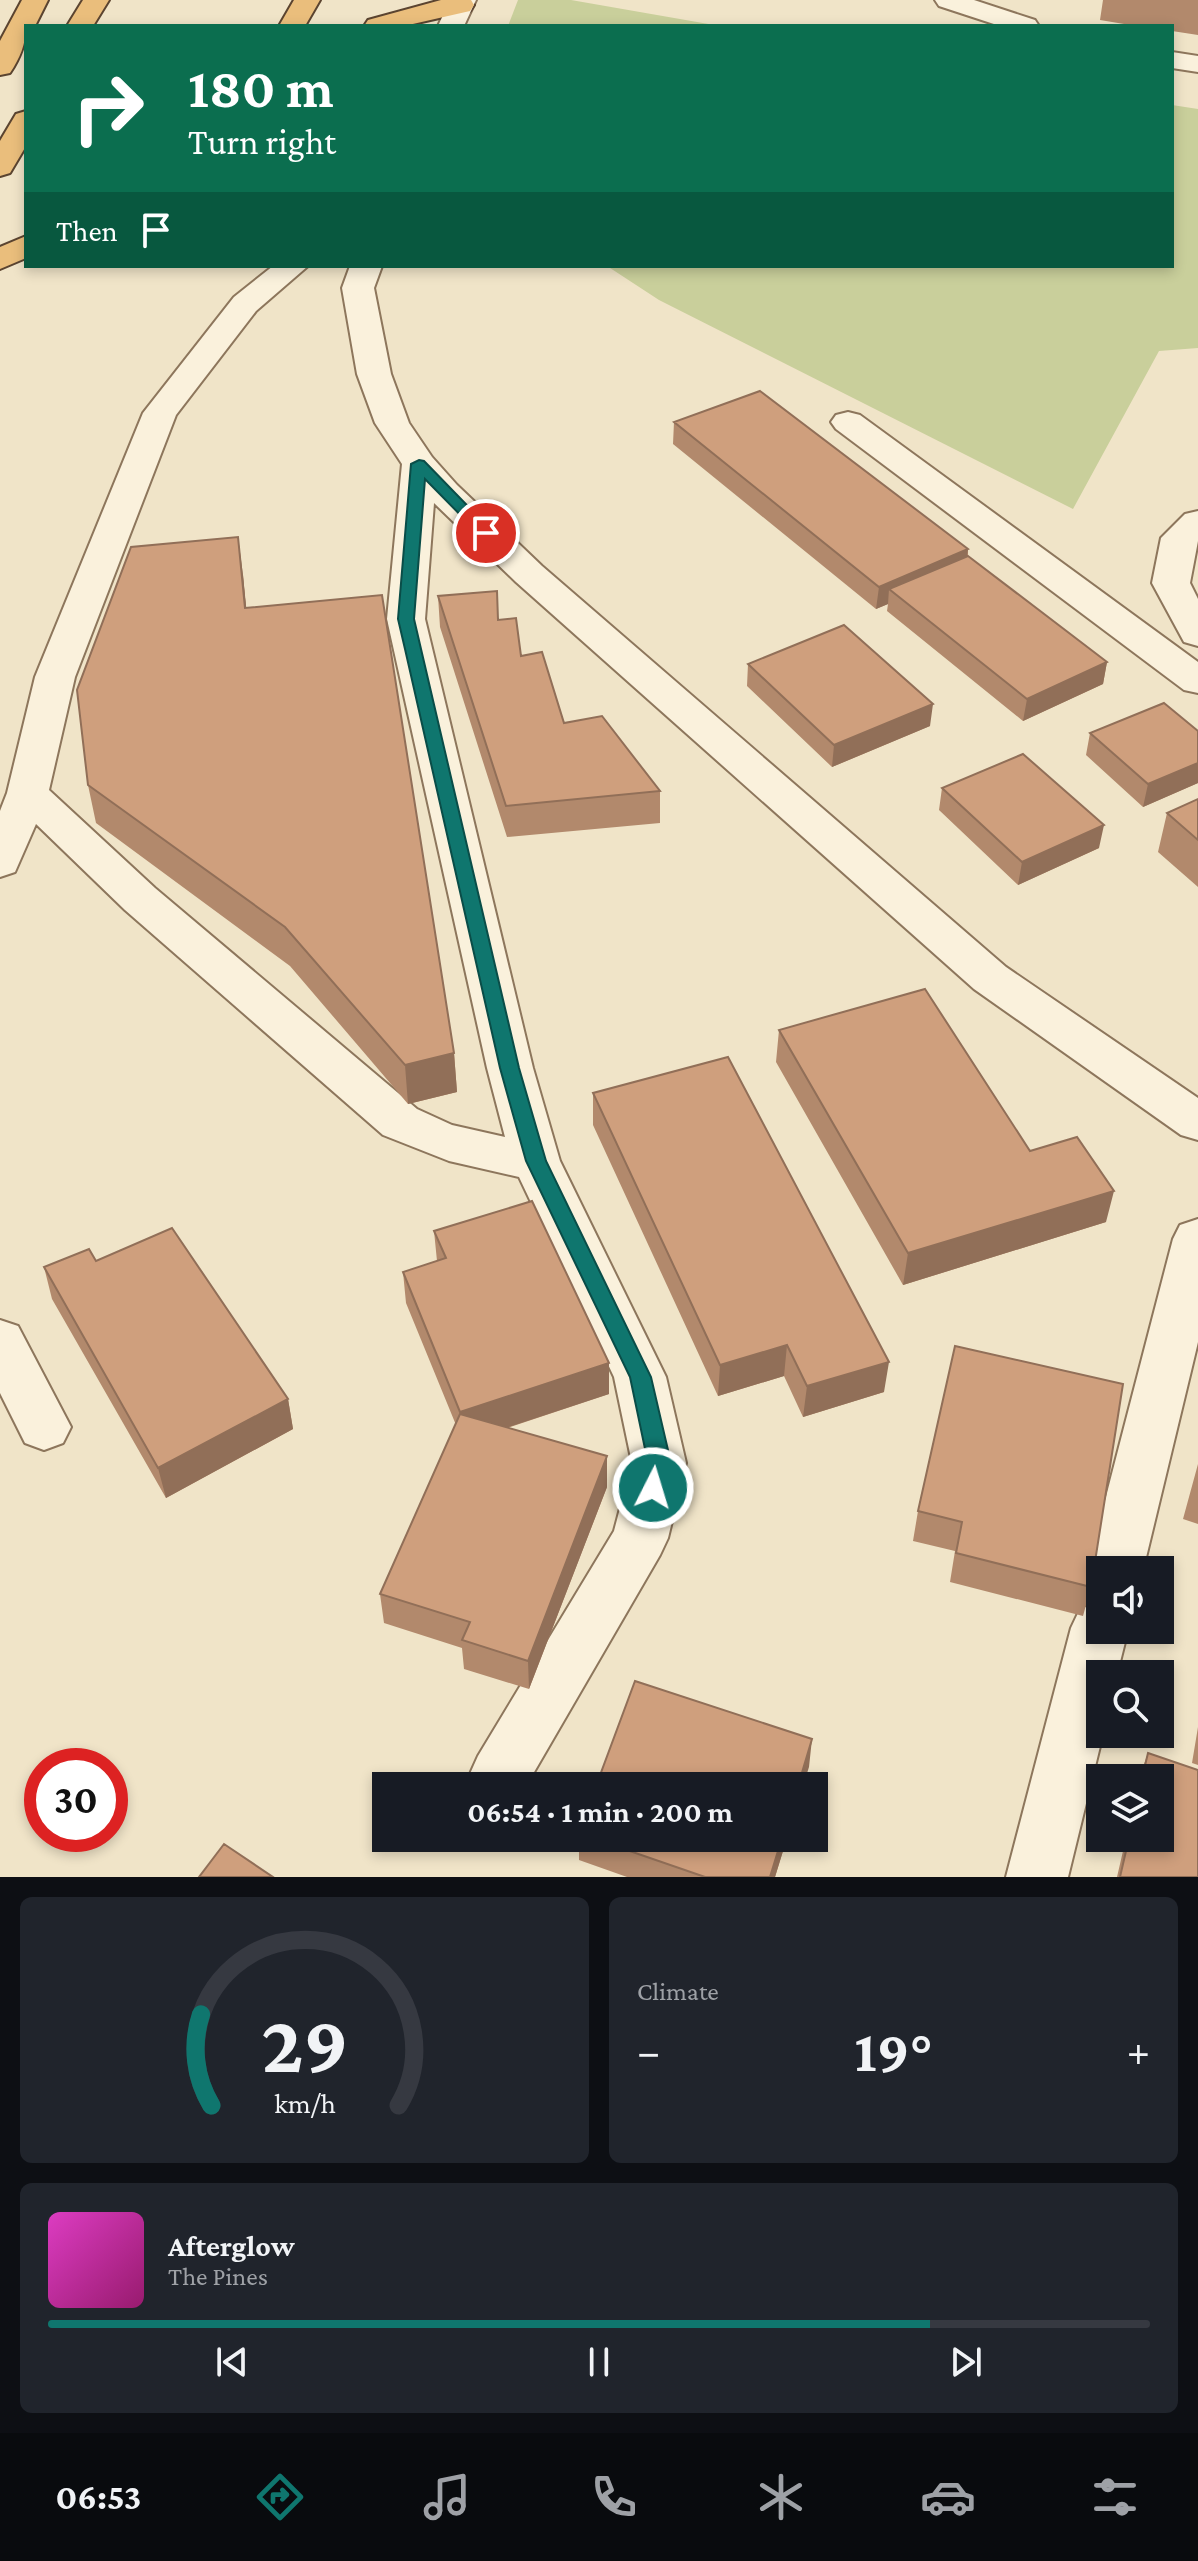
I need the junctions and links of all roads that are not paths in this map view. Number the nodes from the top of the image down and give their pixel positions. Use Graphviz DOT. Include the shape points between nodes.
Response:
graph roads {
  1 [pos="35,0"];
  2 [pos="96,0"];
  3 [pos="279,0"];
  4 [pos="307,0"];
  5 [pos="948,0"];
  6 [pos="459,10"];
  7 [pos="81,24"];
  8 [pos="281,24"];
  9 [pos="293,24"];
  10 [pos="383,24"];
  11 [pos="1020,24"];
  12 [pos="1174,60"];
  13 [pos="1198,64"];
  14 [pos="0,67"];
  15 [pos="24,124"];
  16 [pos="0,167"];
  17 [pos="24,246"];
  18 [pos="0,260"];
  19 [pos="290,268"];
  20 [pos="365,268"];
  21 [pos="848,422"];
  22 [pos="419,464"];
  23 [pos="1198,522"];
  24 [pos="1198,634"];
  25 [pos="1198,681"];
  26 [pos="28,793"];
  27 [pos="0,862"];
  28 [pos="1198,1122"];
  29 [pos="536,1161"];
  30 [pos="1198,1239"];
  31 [pos="0,1341"];
  32 [pos="44,1427"];
  33 [pos="1119,1556"];
  34 [pos="1096,1644"];
  35 [pos="501,1772"];
  36 [pos="1037,1877"];
  1 -- 14 [label="highway"];
  2 -- 7 [label="highway"];
  3 -- 8 [label="highway"];
  4 -- 9 [label="highway"];
  5 -- 11 [label="street"];
  6 -- 10 [label="highway" via="427,10"];
  12 -- 13 [label="street"];
  15 -- 16 [label="highway"];
  17 -- 18 [label="highway"];
  19 -- 26 [label="street" via="245,304 160,413 55,677"];
  20 -- 22 [label="street" via="358,288 374,374 392,423"];
  21 -- 25 [label="street"];
  22 -- 28 [label="street" via="529,574 990,978"];
  22 -- 29 [label="street" via="406,619"];
  23 -- 24 [label="street" via="1179,538 1171,583"];
  26 -- 27 [label="street"];
  26 -- 29 [label="street" via="140,899 400,1122 452,1146"];
  29 -- 35 [label="street" via="640,1377 659,1463 640,1538"];
  30 -- 33 [label="street"];
  31 -- 32 [label="street"];
  34 -- 36 [label="street"];
}
